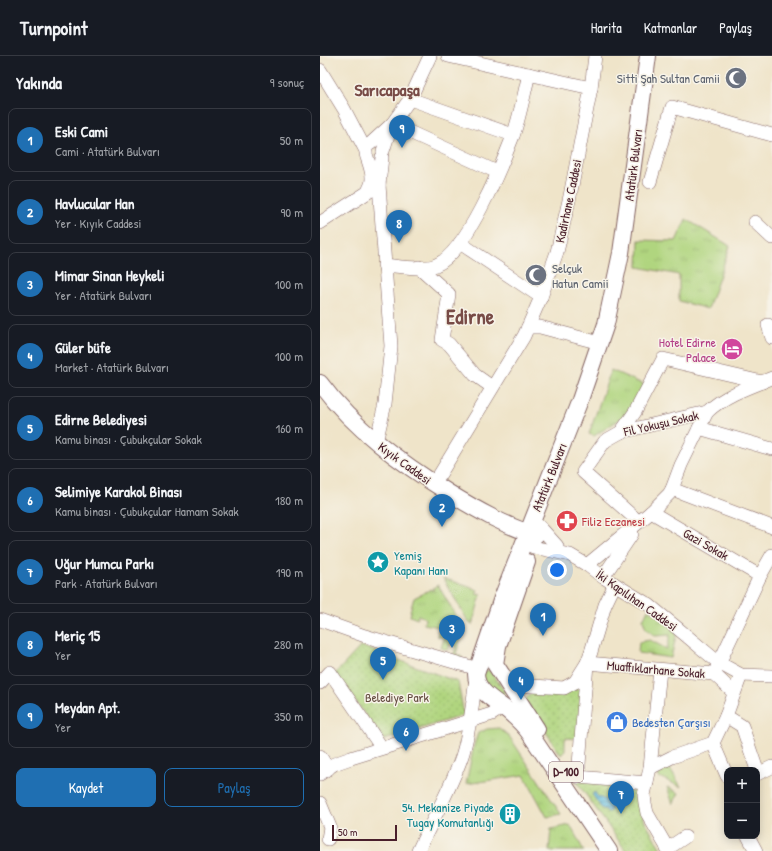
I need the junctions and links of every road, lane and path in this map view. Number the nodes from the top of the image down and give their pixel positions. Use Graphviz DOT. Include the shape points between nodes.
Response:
graph roads {
  1 [pos="448,56"];
  2 [pos="595,56"];
  3 [pos="648,56"];
  4 [pos="658,56"];
  5 [pos="428,57"];
  6 [pos="320,70"];
  7 [pos="529,74"];
  8 [pos="590,88"];
  9 [pos="410,99"];
  10 [pos="392,124"];
  11 [pos="514,135"];
  12 [pos="772,135"];
  13 [pos="367,150"];
  14 [pos="383,154"];
  15 [pos="497,172"];
  16 [pos="650,182"];
  17 [pos="379,186"];
  18 [pos="365,194"];
  19 [pos="755,222"];
  20 [pos="320,223"];
  21 [pos="772,238"];
  22 [pos="460,243"];
  23 [pos="384,265"];
  24 [pos="419,267"];
  25 [pos="541,297"];
  26 [pos="528,327"];
  27 [pos="600,343"];
  28 [pos="767,380"];
  29 [pos="320,383"];
  30 [pos="492,387"];
  31 [pos="320,393"];
  32 [pos="706,412"];
  33 [pos="699,428"];
  34 [pos="621,432"];
  35 [pos="374,446"];
  36 [pos="772,449"];
  37 [pos="432,488"];
  38 [pos="672,489"];
  39 [pos="652,512"];
  40 [pos="639,522"];
  41 [pos="772,527"];
  42 [pos="532,537"];
  43 [pos="570,555"];
  44 [pos="772,555"];
  45 [pos="587,565"];
  46 [pos="766,571"];
  47 [pos="603,577"];
  48 [pos="614,584"];
  49 [pos="320,620"];
  50 [pos="587,664"];
  51 [pos="716,669"];
  52 [pos="660,670"];
  53 [pos="500,673"];
  54 [pos="477,674"];
  55 [pos="741,675"];
  56 [pos="772,676"];
  57 [pos="320,683"];
  58 [pos="513,693"];
  59 [pos="734,693"];
  60 [pos="503,707"];
  61 [pos="726,716"];
  62 [pos="470,721"];
  63 [pos="713,743"];
  64 [pos="382,748"];
  65 [pos="320,756"];
  66 [pos="772,766"];
  67 [pos="756,767"];
  68 [pos="650,768"];
  69 [pos="724,769"];
  70 [pos="324,771"];
  71 [pos="760,773"];
  72 [pos="647,783"];
  73 [pos="321,806"];
  74 [pos="685,837"];
  75 [pos="328,839"];
  76 [pos="750,839"];
  77 [pos="668,850"];
  78 [pos="418,851"];
  79 [pos="608,851"];
  80 [pos="620,851"];
  81 [pos="756,851"];
  1 -- 7 [label="street"];
  2 -- 8 [label="street, Kadirhane Caddesi"];
  3 -- 27 [label="main road, Atatürk Bulvarı / D-100" via="622,253"];
  4 -- 42 [label="main road, Atatürk Bulvarı / D-100" via="633,249 621,306 606,358 577,436"];
  5 -- 9 [label="street"];
  6 -- 13 [label="street"];
  7 -- 8 [label="street"];
  7 -- 11 [label="street"];
  8 -- 25 [label="street, Kadirhane Caddesi" via="570,196"];
  9 -- 10 [label="street"];
  9 -- 11 [label="street"];
  10 -- 13 [label="street"];
  10 -- 14 [label="street"];
  10 -- 15 [label="street"];
  11 -- 15 [label="street"];
  12 -- 16 [label="street" via="672,107"];
  13 -- 14 [label="street" via="379,144"];
  13 -- 18 [label="street" via="372,178"];
  14 -- 17 [label="street"];
  15 -- 22 [label="street" via="475,220"];
  17 -- 18 [label="street"];
  17 -- 23 [label="street"];
  18 -- 20 [label="street"];
  19 -- 21 [label="street"];
  22 -- 24 [label="street" via="443,261 436,265"];
  22 -- 25 [label="street"];
  23 -- 24 [label="street"];
  23 -- 35 [label="street" via="391,346 385,404"];
  24 -- 30 [label="street" via="449,294 442,340 449,344 475,375"];
  25 -- 26 [label="street, Kadirhane Caddesi"];
  26 -- 27 [label="street" via="540,327"];
  26 -- 30 [label="street, Kadirhane Caddesi"];
  27 -- 42 [label="main road, Atatürk Bulvarı / D-100"];
  28 -- 32 [label="street, Fil Yokuşu Sokak" via="741,390"];
  28 -- 34 [label="street" via="663,359 635,412"];
  29 -- 35 [label="main road, Kıyık Caddesi"];
  30 -- 37 [label="street, Kadirhane Caddesi"];
  31 -- 35 [label="main road, Kıyık Caddesi" via="351,428"];
  32 -- 33 [label="street"];
  32 -- 34 [label="street, Fil Yokuşu Sokak"];
  33 -- 36 [label="street"];
  33 -- 38 [label="street" via="680,465"];
  34 -- 40 [label="street, Fil Yokuşu Sokak" via="605,441 583,472"];
  35 -- 37 [label="main road, Kıyık Caddesi"];
  37 -- 42 [label="main road, Kıyık Caddesi"];
  38 -- 39 [label="street"];
  38 -- 41 [label="street"];
  39 -- 40 [label="street"];
  39 -- 46 [label="street, Gazi Sokak"];
  40 -- 45 [label="street"];
  40 -- 47 [label="street"];
  42 -- 43 [label="street, İki Kapılıhan Caddesi"];
  42 -- 43 [label="street, İki Kapılıhan Caddesi" via="557,546"];
  42 -- 53 [label="main road, Atatürk Bulvarı / D-100" via="498,646 495,664"];
  42 -- 54 [label="main road, Atatürk Bulvarı / D-100" via="502,598"];
  43 -- 45 [label="street, İki Kapılıhan Caddesi"];
  44 -- 46 [label="street"];
  45 -- 47 [label="street, İki Kapılıhan Caddesi"];
  46 -- 51 [label="street"];
  47 -- 48 [label="street, İki Kapılıhan Caddesi"];
  48 -- 50 [label="street, Muaffıklarhane Sokak"];
  48 -- 51 [label="street, İki Kapılıhan Caddesi" via="649,605 676,627"];
  49 -- 54 [label="street"];
  50 -- 52 [label="street, Muaffıklarhane Sokak"];
  50 -- 53 [label="street, Muaffıklarhane Sokak" via="574,682 564,688 517,685"];
  50 -- 72 [label="street" via="578,777"];
  51 -- 52 [label="street, Muaffıklarhane Sokak"];
  51 -- 55 [label="street"];
  51 -- 59 [label="street"];
  52 -- 68 [label="street"];
  53 -- 54 [label="main road" via="484,666"];
  53 -- 58 [label="main road, Atatürk Bulvarı / D-100"];
  54 -- 60 [label="main road, D-100" via="485,694"];
  54 -- 62 [label="street"];
  55 -- 56 [label="street"];
  55 -- 59 [label="street"];
  57 -- 64 [label="street" via="330,672"];
  58 -- 60 [label="main road" via="510,702"];
  58 -- 80 [label="main road, Atatürk Bulvarı / D-100"];
  59 -- 61 [label="street"];
  60 -- 62 [label="street" via="492,714"];
  60 -- 79 [label="main road, D-100" via="523,724"];
  61 -- 63 [label="street"];
  61 -- 67 [label="street" via="742,726"];
  62 -- 64 [label="street"];
  62 -- 78 [label="street" via="456,772"];
  63 -- 68 [label="street" via="672,757"];
  63 -- 69 [label="street"];
  64 -- 70 [label="street" via="334,764"];
  65 -- 70 [label="street"];
  66 -- 71 [label="street"];
  68 -- 72 [label="street"];
  72 -- 77 [label="street" via="644,795 647,813"];
  73 -- 75 [label="street" via="330,827"];
  74 -- 77 [label="street"];
  76 -- 81 [label="street"];
}
